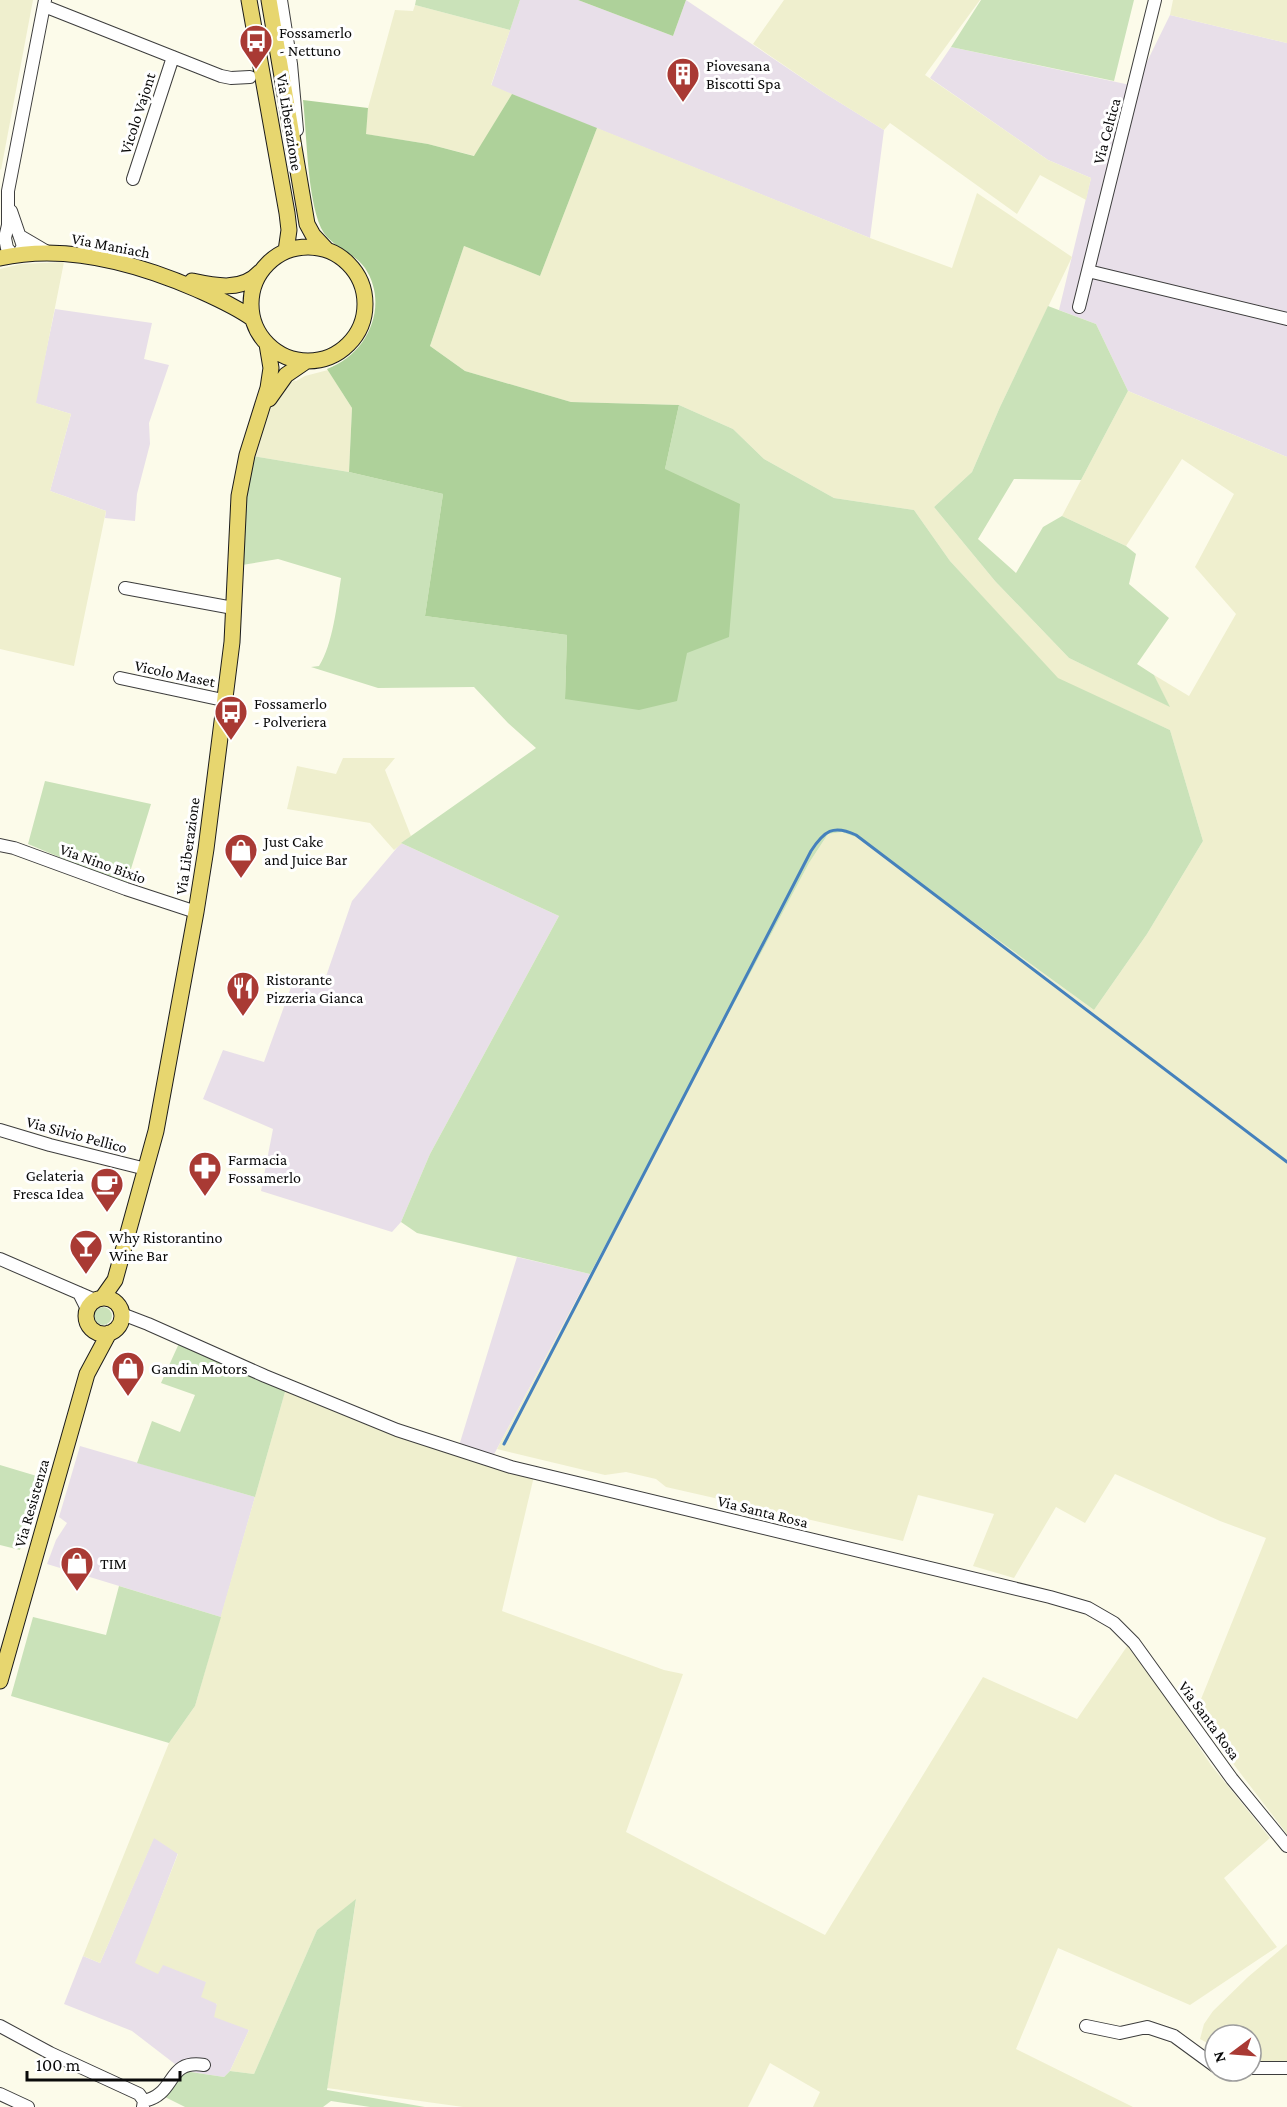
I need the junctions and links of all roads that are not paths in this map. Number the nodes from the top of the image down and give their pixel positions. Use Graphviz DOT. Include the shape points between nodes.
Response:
graph roads {
  1 [pos="249,0"];
  2 [pos="269,0"];
  3 [pos="281,0"];
  4 [pos="1155,0"];
  5 [pos="44,3"];
  6 [pos="173,57"];
  7 [pos="250,77"];
  8 [pos="296,164"];
  9 [pos="133,179"];
  10 [pos="8,202"];
  11 [pos="20,236"];
  12 [pos="327,250"];
  13 [pos="7,251"];
  14 [pos="286,251"];
  15 [pos="49,253"];
  16 [pos="262,269"];
  17 [pos="1088,271"];
  18 [pos="166,276"];
  19 [pos="1079,307"];
  20 [pos="253,319"];
  21 [pos="1287,319"];
  22 [pos="267,344"];
  23 [pos="305,362"];
  24 [pos="261,412"];
  25 [pos="125,588"];
  26 [pos="233,608"];
  27 [pos="120,678"];
  28 [pos="223,700"];
  29 [pos="0,845"];
  30 [pos="196,912"];
  31 [pos="0,1130"];
  32 [pos="146,1169"];
  33 [pos="0,1259"];
  34 [pos="100,1302"];
  35 [pos="117,1324"];
  36 [pos="93,1330"];
  37 [pos="88,1370"];
  38 [pos="0,1681"];
  39 [pos="1287,1846"];
  40 [pos="0,2026"];
  41 [pos="1086,2026"];
  42 [pos="1203,2057"];
  43 [pos="204,2065"];
  44 [pos="1263,2068"];
  45 [pos="1287,2068"];
  46 [pos="0,2094"];
  47 [pos="143,2104"];
  48 [pos="28,2107"];
  1 -- 14 [label="main road, Via Liberazione" via="287,213"];
  2 -- 8 [label="main road, Via Liberazione"];
  3 -- 8 [label="street, Via Liberazione" via="295,99"];
  4 -- 17 [label="street, Via Celtica"];
  5 -- 6 [label="street, Vicolo Vajont"];
  5 -- 10 [label="street" via="10,172"];
  6 -- 7 [label="street, Vicolo Vajont" via="221,76"];
  6 -- 9 [label="street, Vicolo Vajont"];
  8 -- 12 [label="main road, Via Liberazione" via="307,224"];
  10 -- 11 [label="street"];
  10 -- 13 [label="street"];
  11 -- 13 [label="street" via="23,246"];
  11 -- 15 [label="street, Via Maniach"];
  12 -- 14 [label="main road" via="300,247"];
  12 -- 23 [label="main road" via="347,263 362,282 365,314 350,344 322,360"];
  13 -- 15 [label="main road, Via Maniach"];
  14 -- 16 [label="main road"];
  15 -- 18 [label="main road, Via Maniach" via="104,260"];
  16 -- 18 [label="main road, Via Maniach" via="245,283 226,286"];
  16 -- 20 [label="main road" via="252,293"];
  17 -- 19 [label="street, Via Celtica"];
  17 -- 21 [label="street"];
  18 -- 20 [label="main road, Via Maniach" via="229,303"];
  20 -- 22 [label="main road"];
  22 -- 23 [label="main road" via="285,356"];
  22 -- 24 [label="main road, Via Liberazione" via="271,368"];
  23 -- 24 [label="main road, Via Liberazione" via="286,375"];
  24 -- 26 [label="main road, Via Liberazione" via="239,496"];
  25 -- 26 [label="street"];
  26 -- 28 [label="main road, Via Liberazione"];
  27 -- 28 [label="street, Vicolo Maset"];
  28 -- 30 [label="main road, Via Liberazione"];
  29 -- 30 [label="street, Via Nino Bixio"];
  30 -- 32 [label="main road, Via Liberazione"];
  31 -- 32 [label="street, Via Silvio Pellico"];
  32 -- 34 [label="main road, Via Liberazione" via="115,1280"];
  33 -- 34 [label="street"];
  34 -- 35 [label="main road" via="119,1305"];
  34 -- 36 [label="main road, Via Liberazione" via="87,1321"];
  35 -- 36 [label="main road" via="98,1333"];
  35 -- 37 [label="main road, Via Resistenza"];
  35 -- 39 [label="street, Via Santa Rosa" via="142,1322 398,1430 511,1467 1088,1608 1114,1623 1134,1643 1232,1779"];
  36 -- 37 [label="main road, Via Resistenza"];
  37 -- 38 [label="main road, Via Resistenza"];
  40 -- 47 [label="street" via="139,2094"];
  41 -- 42 [label="street" via="1119,2033 1147,2027 1174,2036"];
  43 -- 47 [label="street" via="182,2067 162,2094"];
  44 -- 45 [label="street"];
  46 -- 48 [label="street"];
}
